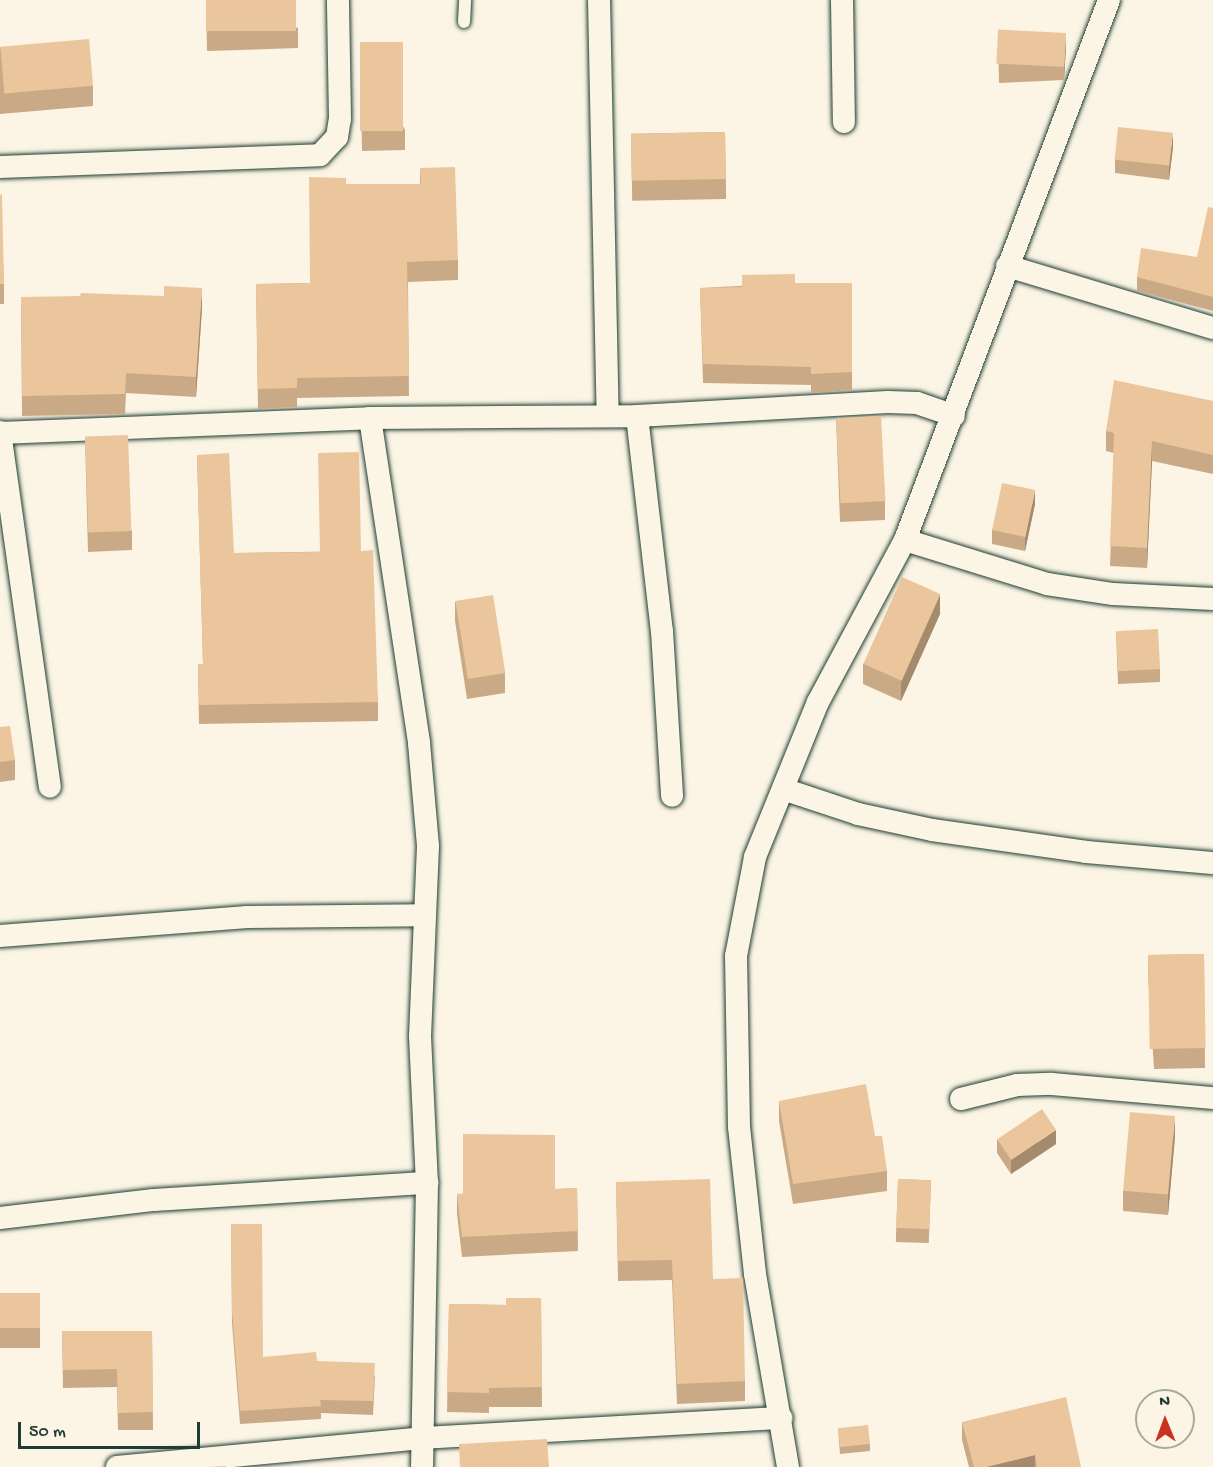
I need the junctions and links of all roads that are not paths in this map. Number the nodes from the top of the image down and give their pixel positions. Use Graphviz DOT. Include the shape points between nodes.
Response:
graph roads {
  1 [pos="338,0"];
  2 [pos="465,0"];
  3 [pos="599,0"];
  4 [pos="842,0"];
  5 [pos="1109,0"];
  6 [pos="464,21"];
  7 [pos="844,122"];
  8 [pos="0,167"];
  9 [pos="1007,266"];
  10 [pos="1213,328"];
  11 [pos="608,415"];
  12 [pos="637,416"];
  13 [pos="954,416"];
  14 [pos="370,418"];
  15 [pos="0,433"];
  16 [pos="905,540"];
  17 [pos="1213,600"];
  18 [pos="50,786"];
  19 [pos="783,789"];
  20 [pos="672,796"];
  21 [pos="1213,863"];
  22 [pos="424,915"];
  23 [pos="0,936"];
  24 [pos="1213,1098"];
  25 [pos="961,1099"];
  26 [pos="427,1183"];
  27 [pos="0,1218"];
  28 [pos="781,1418"];
  29 [pos="422,1438"];
  30 [pos="117,1467"];
  31 [pos="422,1467"];
  32 [pos="788,1467"];
  1 -- 8 [label="street" via="340,119 337,137 320,155"];
  2 -- 6 [label="lane"];
  3 -- 11 [label="street"];
  4 -- 7 [label="street"];
  5 -- 9 [label="street"];
  9 -- 10 [label="street"];
  9 -- 13 [label="street"];
  11 -- 12 [label="street"];
  11 -- 14 [label="street"];
  12 -- 13 [label="street" via="888,402 917,403"];
  12 -- 20 [label="street" via="662,631"];
  13 -- 16 [label="street"];
  14 -- 15 [label="street"];
  14 -- 22 [label="street" via="418,743 428,846"];
  15 -- 18 [label="street"];
  16 -- 17 [label="street" via="1047,584 1113,594"];
  16 -- 19 [label="street" via="818,702"];
  19 -- 21 [label="street" via="858,814 932,830 1086,852"];
  19 -- 28 [label="street" via="755,857 736,956 739,1128 755,1274"];
  22 -- 23 [label="street" via="247,917"];
  22 -- 26 [label="street" via="420,1036"];
  24 -- 25 [label="street" via="1052,1084 1017,1085"];
  26 -- 27 [label="street" via="154,1200"];
  26 -- 29 [label="street"];
  28 -- 29 [label="street"];
  28 -- 32 [label="street"];
  29 -- 30 [label="street"];
  29 -- 31 [label="street"];
}
